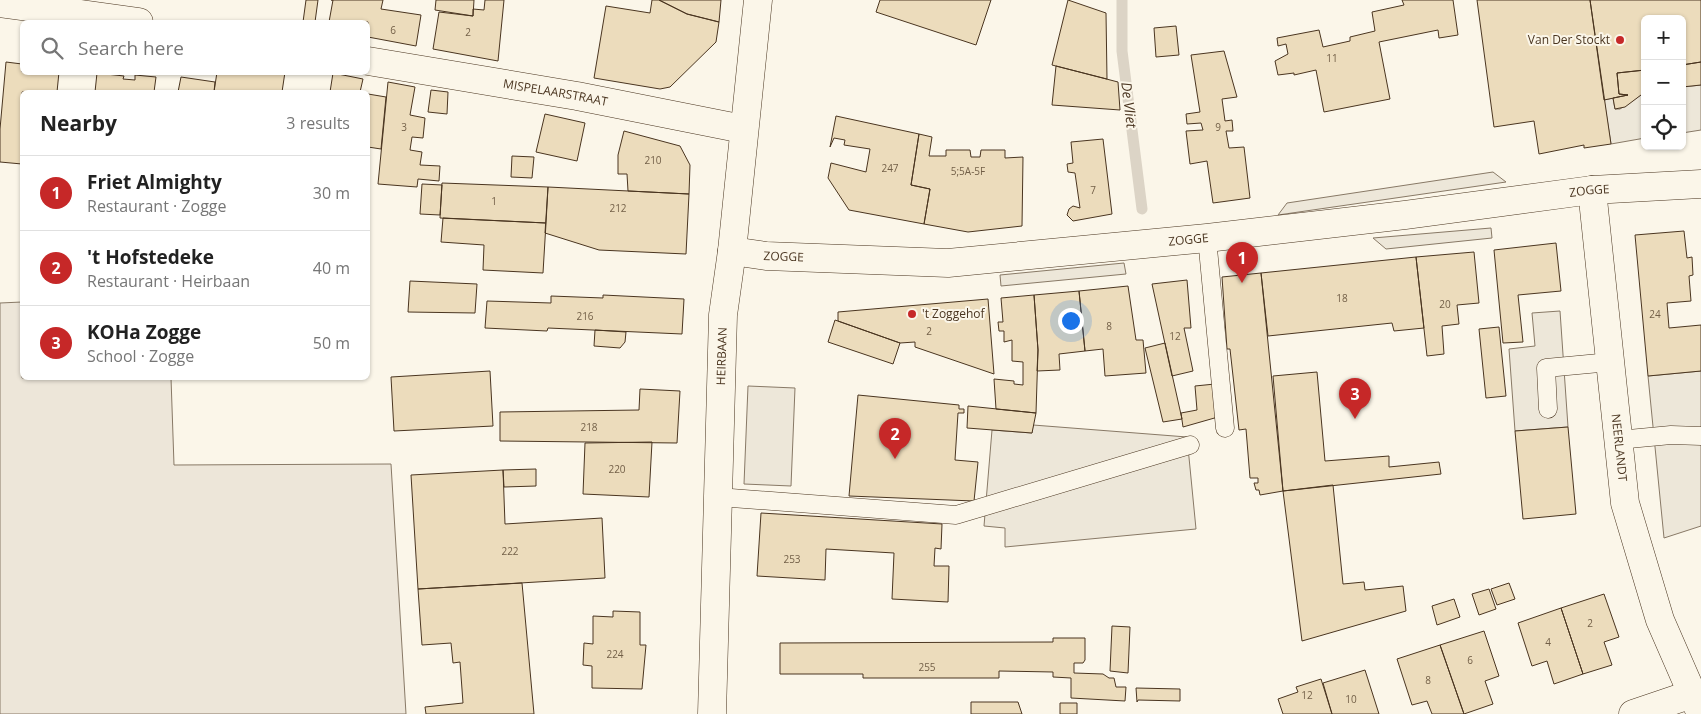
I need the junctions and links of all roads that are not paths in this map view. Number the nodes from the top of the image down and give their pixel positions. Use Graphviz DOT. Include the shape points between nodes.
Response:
graph roads {
  1 [pos="758,0"];
  2 [pos="0,2"];
  3 [pos="124,20"];
  4 [pos="370,61"];
  5 [pos="743,129"];
  6 [pos="1701,184"];
  7 [pos="1592,190"];
  8 [pos="1207,238"];
  9 [pos="732,251"];
  10 [pos="1610,362"];
  11 [pos="1548,409"];
  12 [pos="1225,428"];
  13 [pos="1701,436"];
  14 [pos="1618,440"];
  15 [pos="1190,445"];
  16 [pos="718,497"];
  17 [pos="1696,704"];
  18 [pos="712,714"];
  19 [pos="1633,714"];
  1 -- 5 [label="street, HEIRBAAN"];
  2 -- 3 [label="street"];
  4 -- 5 [label="street, MISPELAARSTRAAT"];
  5 -- 9 [label="street, HEIRBAAN"];
  6 -- 7 [label="street, ZOGGE"];
  7 -- 8 [label="street, ZOGGE" via="1405,216"];
  7 -- 10 [label="street, NEERLANDT"];
  8 -- 9 [label="street, ZOGGE" via="948,263 766,256"];
  8 -- 12 [label="lane"];
  9 -- 16 [label="street, HEIRBAAN" via="723,315"];
  10 -- 11 [label="lane" via="1546,368"];
  10 -- 14 [label="street, NEERLANDT"];
  13 -- 14 [label="lane"];
  14 -- 17 [label="street, NEERLANDT" via="1625,503 1632,527 1660,620"];
  15 -- 16 [label="lane" via="956,515"];
  16 -- 18 [label="street, HEIRBAAN"];
  17 -- 19 [label="street, NEERLANDT"];
}
